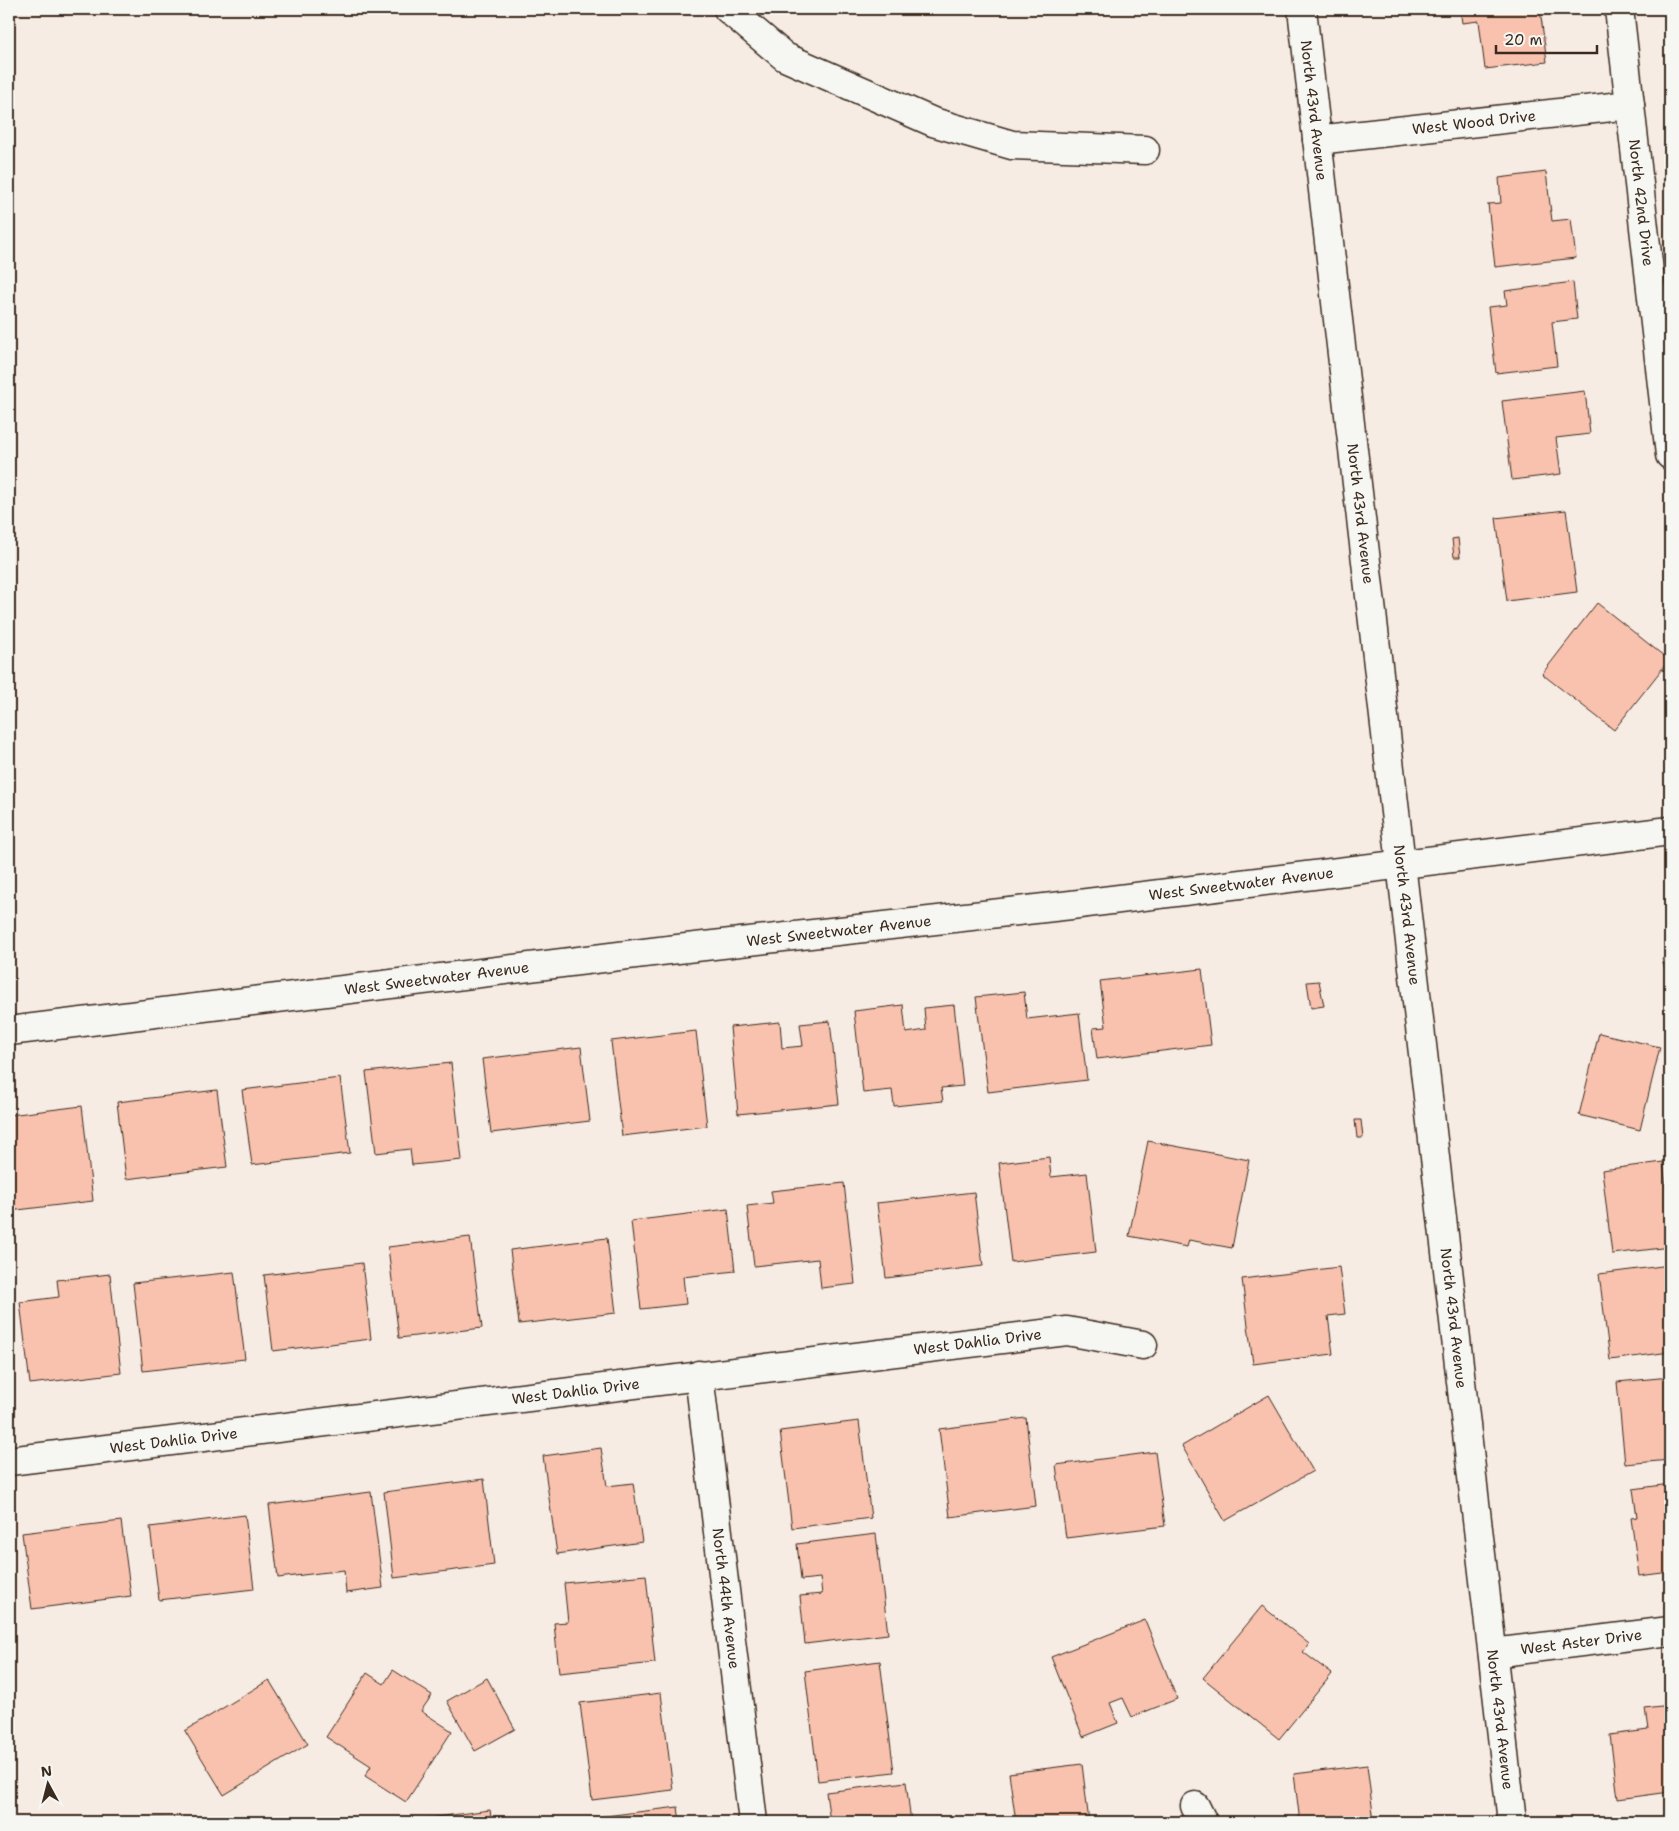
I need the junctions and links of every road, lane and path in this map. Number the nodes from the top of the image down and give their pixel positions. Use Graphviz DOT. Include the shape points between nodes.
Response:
graph roads {
  1 [pos="728,9"];
  2 [pos="1302,9"];
  3 [pos="1619,9"];
  4 [pos="1630,105"];
  5 [pos="1317,140"];
  6 [pos="1145,150"];
  7 [pos="1665,360"];
  8 [pos="1670,455"];
  9 [pos="1670,831"];
  10 [pos="1400,864"];
  11 [pos="9,1031"];
  12 [pos="1143,1345"];
  13 [pos="699,1375"];
  14 [pos="9,1461"];
  15 [pos="1670,1630"];
  16 [pos="1492,1653"];
  17 [pos="753,1822"];
  18 [pos="1512,1822"];
  1 -- 6 [label="street" via="785,57 933,122 1012,145"];
  2 -- 5 [label="street, North 43rd Avenue"];
  3 -- 4 [label="street, North 42nd Drive"];
  4 -- 5 [label="street, West Wood Drive"];
  4 -- 7 [label="street, North 42nd Drive"];
  5 -- 10 [label="street, North 43rd Avenue"];
  7 -- 8 [label="street, North 42nd Drive"];
  9 -- 10 [label="street, West Sweetwater Avenue"];
  10 -- 11 [label="street, West Sweetwater Avenue"];
  10 -- 16 [label="street, North 43rd Avenue"];
  12 -- 13 [label="street, West Dahlia Drive" via="1067,1331"];
  13 -- 14 [label="street, West Dahlia Drive"];
  13 -- 17 [label="street, North 44th Avenue"];
  15 -- 16 [label="street, West Aster Drive"];
  16 -- 18 [label="street, North 43rd Avenue"];
}
